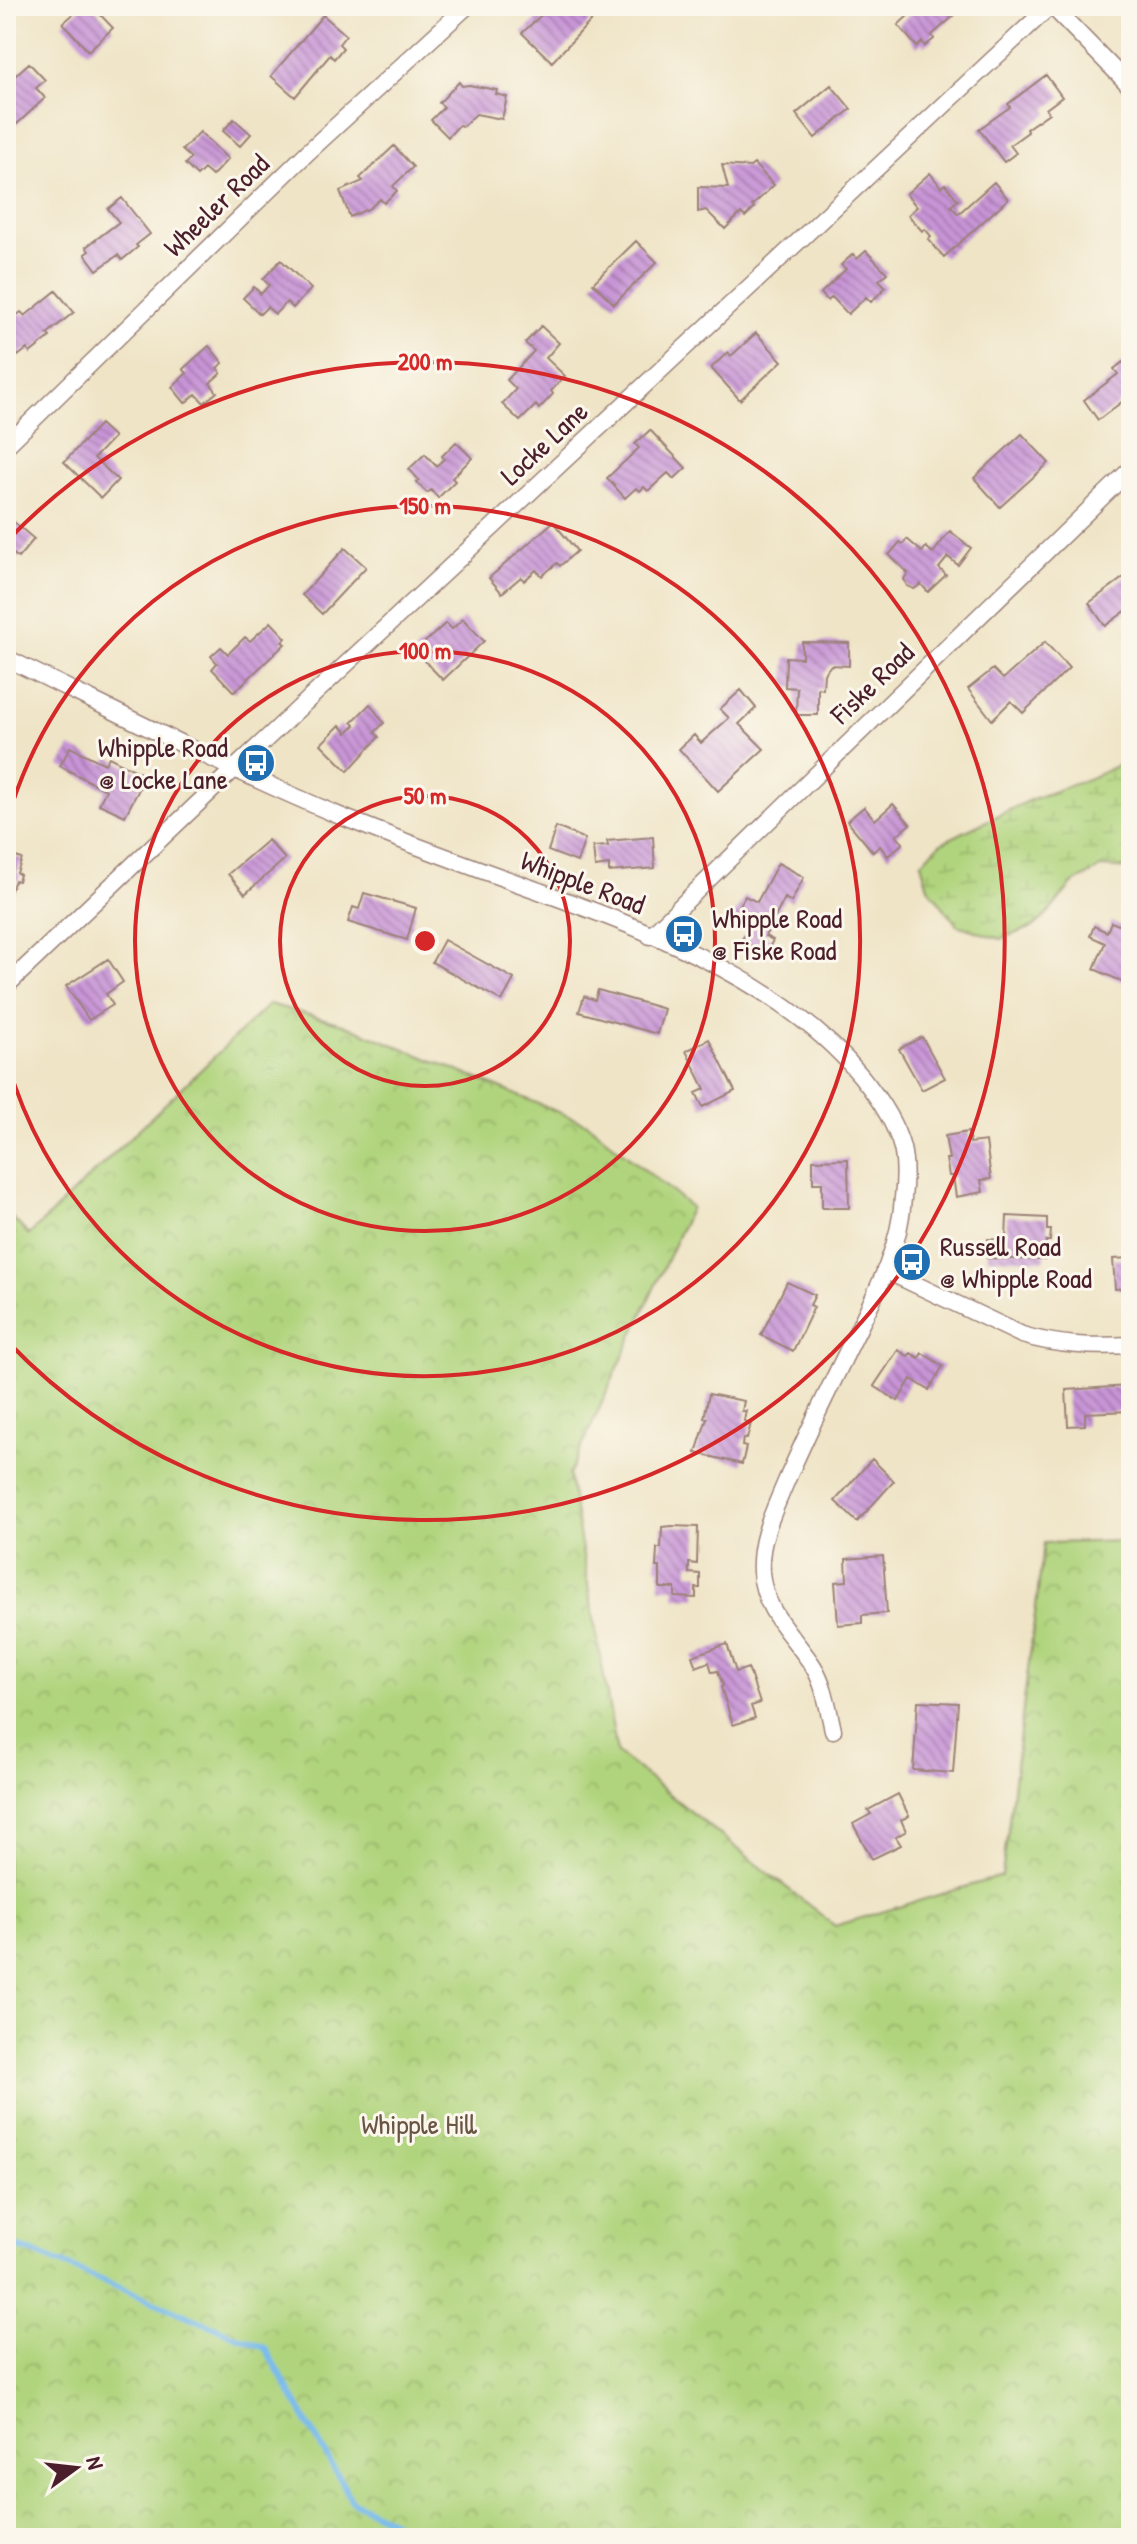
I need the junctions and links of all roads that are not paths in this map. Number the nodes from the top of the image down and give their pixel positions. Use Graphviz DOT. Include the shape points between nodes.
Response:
graph roads {
  1 [pos="467,6"];
  2 [pos="1051,6"];
  3 [pos="1131,87"];
  4 [pos="6,446"];
  5 [pos="1131,469"];
  6 [pos="6,658"];
  7 [pos="233,770"];
  8 [pos="650,936"];
  9 [pos="6,986"];
  10 [pos="885,1270"];
  11 [pos="1131,1345"];
  12 [pos="833,1730"];
  1 -- 4 [label="street, Wheeler Road" via="308,152"];
  2 -- 3 [label="street"];
  2 -- 7 [label="street, Locke Lane"];
  5 -- 8 [label="street, Fiske Road"];
  6 -- 7 [label="street, Whipple Road"];
  7 -- 8 [label="street, Whipple Road" via="403,842"];
  7 -- 9 [label="street, Locke Lane"];
  8 -- 10 [label="street, Whipple Road" via="716,964 786,1006 829,1041 878,1098 899,1139 905,1172 897,1238"];
  10 -- 11 [label="street" via="1022,1335 1072,1346"];
  10 -- 12 [label="street, Whipple Road" via="795,1460 766,1528 761,1560 771,1608 818,1675"];
}
